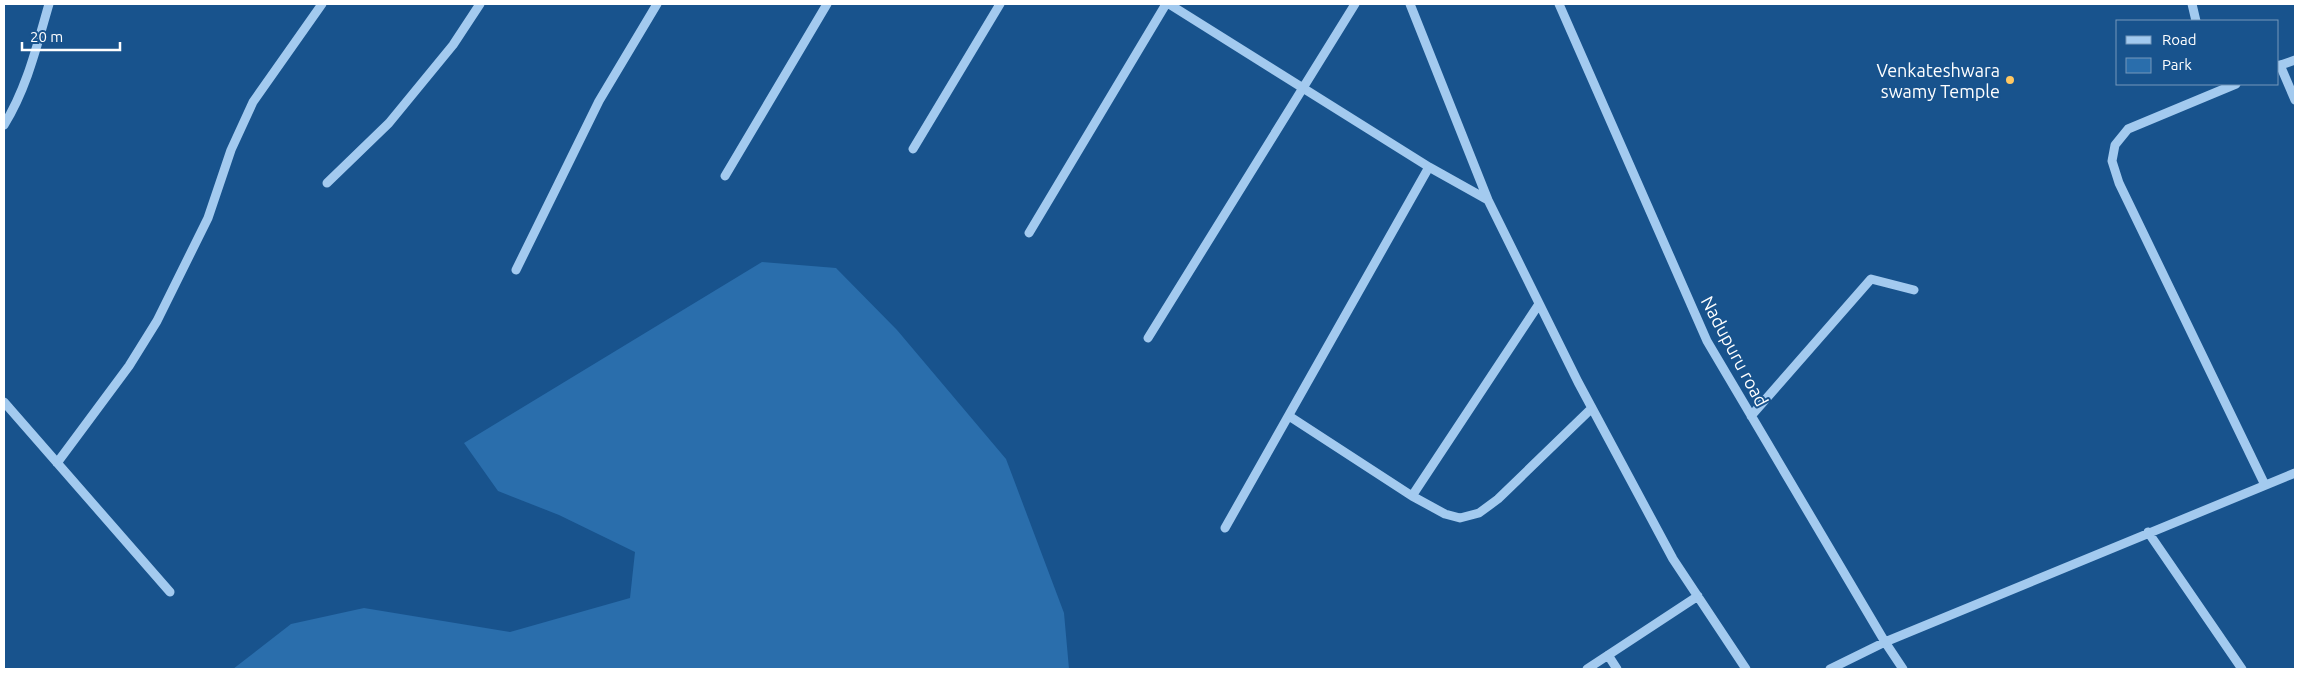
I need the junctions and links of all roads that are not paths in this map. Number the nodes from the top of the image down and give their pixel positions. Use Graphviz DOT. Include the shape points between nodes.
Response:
graph roads {
  1 [pos="49,4"];
  2 [pos="322,4"];
  3 [pos="480,4"];
  4 [pos="657,4"];
  5 [pos="827,4"];
  6 [pos="1000,4"];
  7 [pos="1167,4"];
  8 [pos="1355,4"];
  9 [pos="1410,4"];
  10 [pos="1559,4"];
  11 [pos="2192,4"];
  12 [pos="2196,20"];
  13 [pos="2295,60"];
  14 [pos="2279,66"];
  15 [pos="2231,85"];
  16 [pos="1302,87"];
  17 [pos="2215,88"];
  18 [pos="2295,100"];
  19 [pos="4,125"];
  20 [pos="913,149"];
  21 [pos="1430,167"];
  22 [pos="725,176"];
  23 [pos="327,183"];
  24 [pos="1488,200"];
  25 [pos="1028,233"];
  26 [pos="516,270"];
  27 [pos="1914,290"];
  28 [pos="1539,304"];
  29 [pos="1148,338"];
  30 [pos="4,402"];
  31 [pos="1592,408"];
  32 [pos="1288,416"];
  33 [pos="1751,416"];
  34 [pos="57,463"];
  35 [pos="2295,473"];
  36 [pos="2265,485"];
  37 [pos="1412,496"];
  38 [pos="1225,528"];
  39 [pos="2148,532"];
  40 [pos="170,592"];
  41 [pos="1698,596"];
  42 [pos="1885,642"];
  43 [pos="1608,655"];
  44 [pos="1587,669"];
  45 [pos="1617,669"];
  46 [pos="1746,669"];
  47 [pos="1830,669"];
  48 [pos="1903,669"];
  49 [pos="2242,669"];
  1 -- 19 [label="street" via="17,104"];
  2 -- 34 [label="street" via="253,102 231,150 208,218 157,321"];
  3 -- 23 [label="street" via="453,45 390,122"];
  4 -- 26 [label="street" via="599,101"];
  5 -- 22 [label="street"];
  6 -- 20 [label="street"];
  7 -- 16 [label="street"];
  7 -- 25 [label="street"];
  8 -- 16 [label="street"];
  9 -- 24 [label="street"];
  10 -- 33 [label="street, Nadupuru road" via="1707,341"];
  11 -- 12 [label="street"];
  13 -- 14 [label="street"];
  14 -- 18 [label="street"];
  15 -- 17 [label="street"];
  16 -- 21 [label="street"];
  16 -- 29 [label="street"];
  17 -- 36 [label="street" via="2128,129 2115,145 2112,161 2118,182"];
  21 -- 24 [label="street"];
  21 -- 32 [label="street"];
  24 -- 28 [label="street"];
  27 -- 33 [label="street" via="1871,279"];
  28 -- 31 [label="street"];
  28 -- 37 [label="street"];
  30 -- 34 [label="street"];
  31 -- 37 [label="street" via="1498,499 1479,513 1460,518 1445,514"];
  31 -- 41 [label="street" via="1673,559"];
  32 -- 37 [label="street"];
  32 -- 38 [label="street"];
  33 -- 42 [label="street, Nadupuru road"];
  34 -- 40 [label="street"];
  35 -- 36 [label="street"];
  36 -- 39 [label="street"];
  39 -- 42 [label="street"];
  39 -- 49 [label="street"];
  41 -- 43 [label="street"];
  41 -- 46 [label="street"];
  42 -- 47 [label="street"];
  42 -- 48 [label="street, Nadupuru road"];
  43 -- 44 [label="street"];
  43 -- 45 [label="street"];
}
